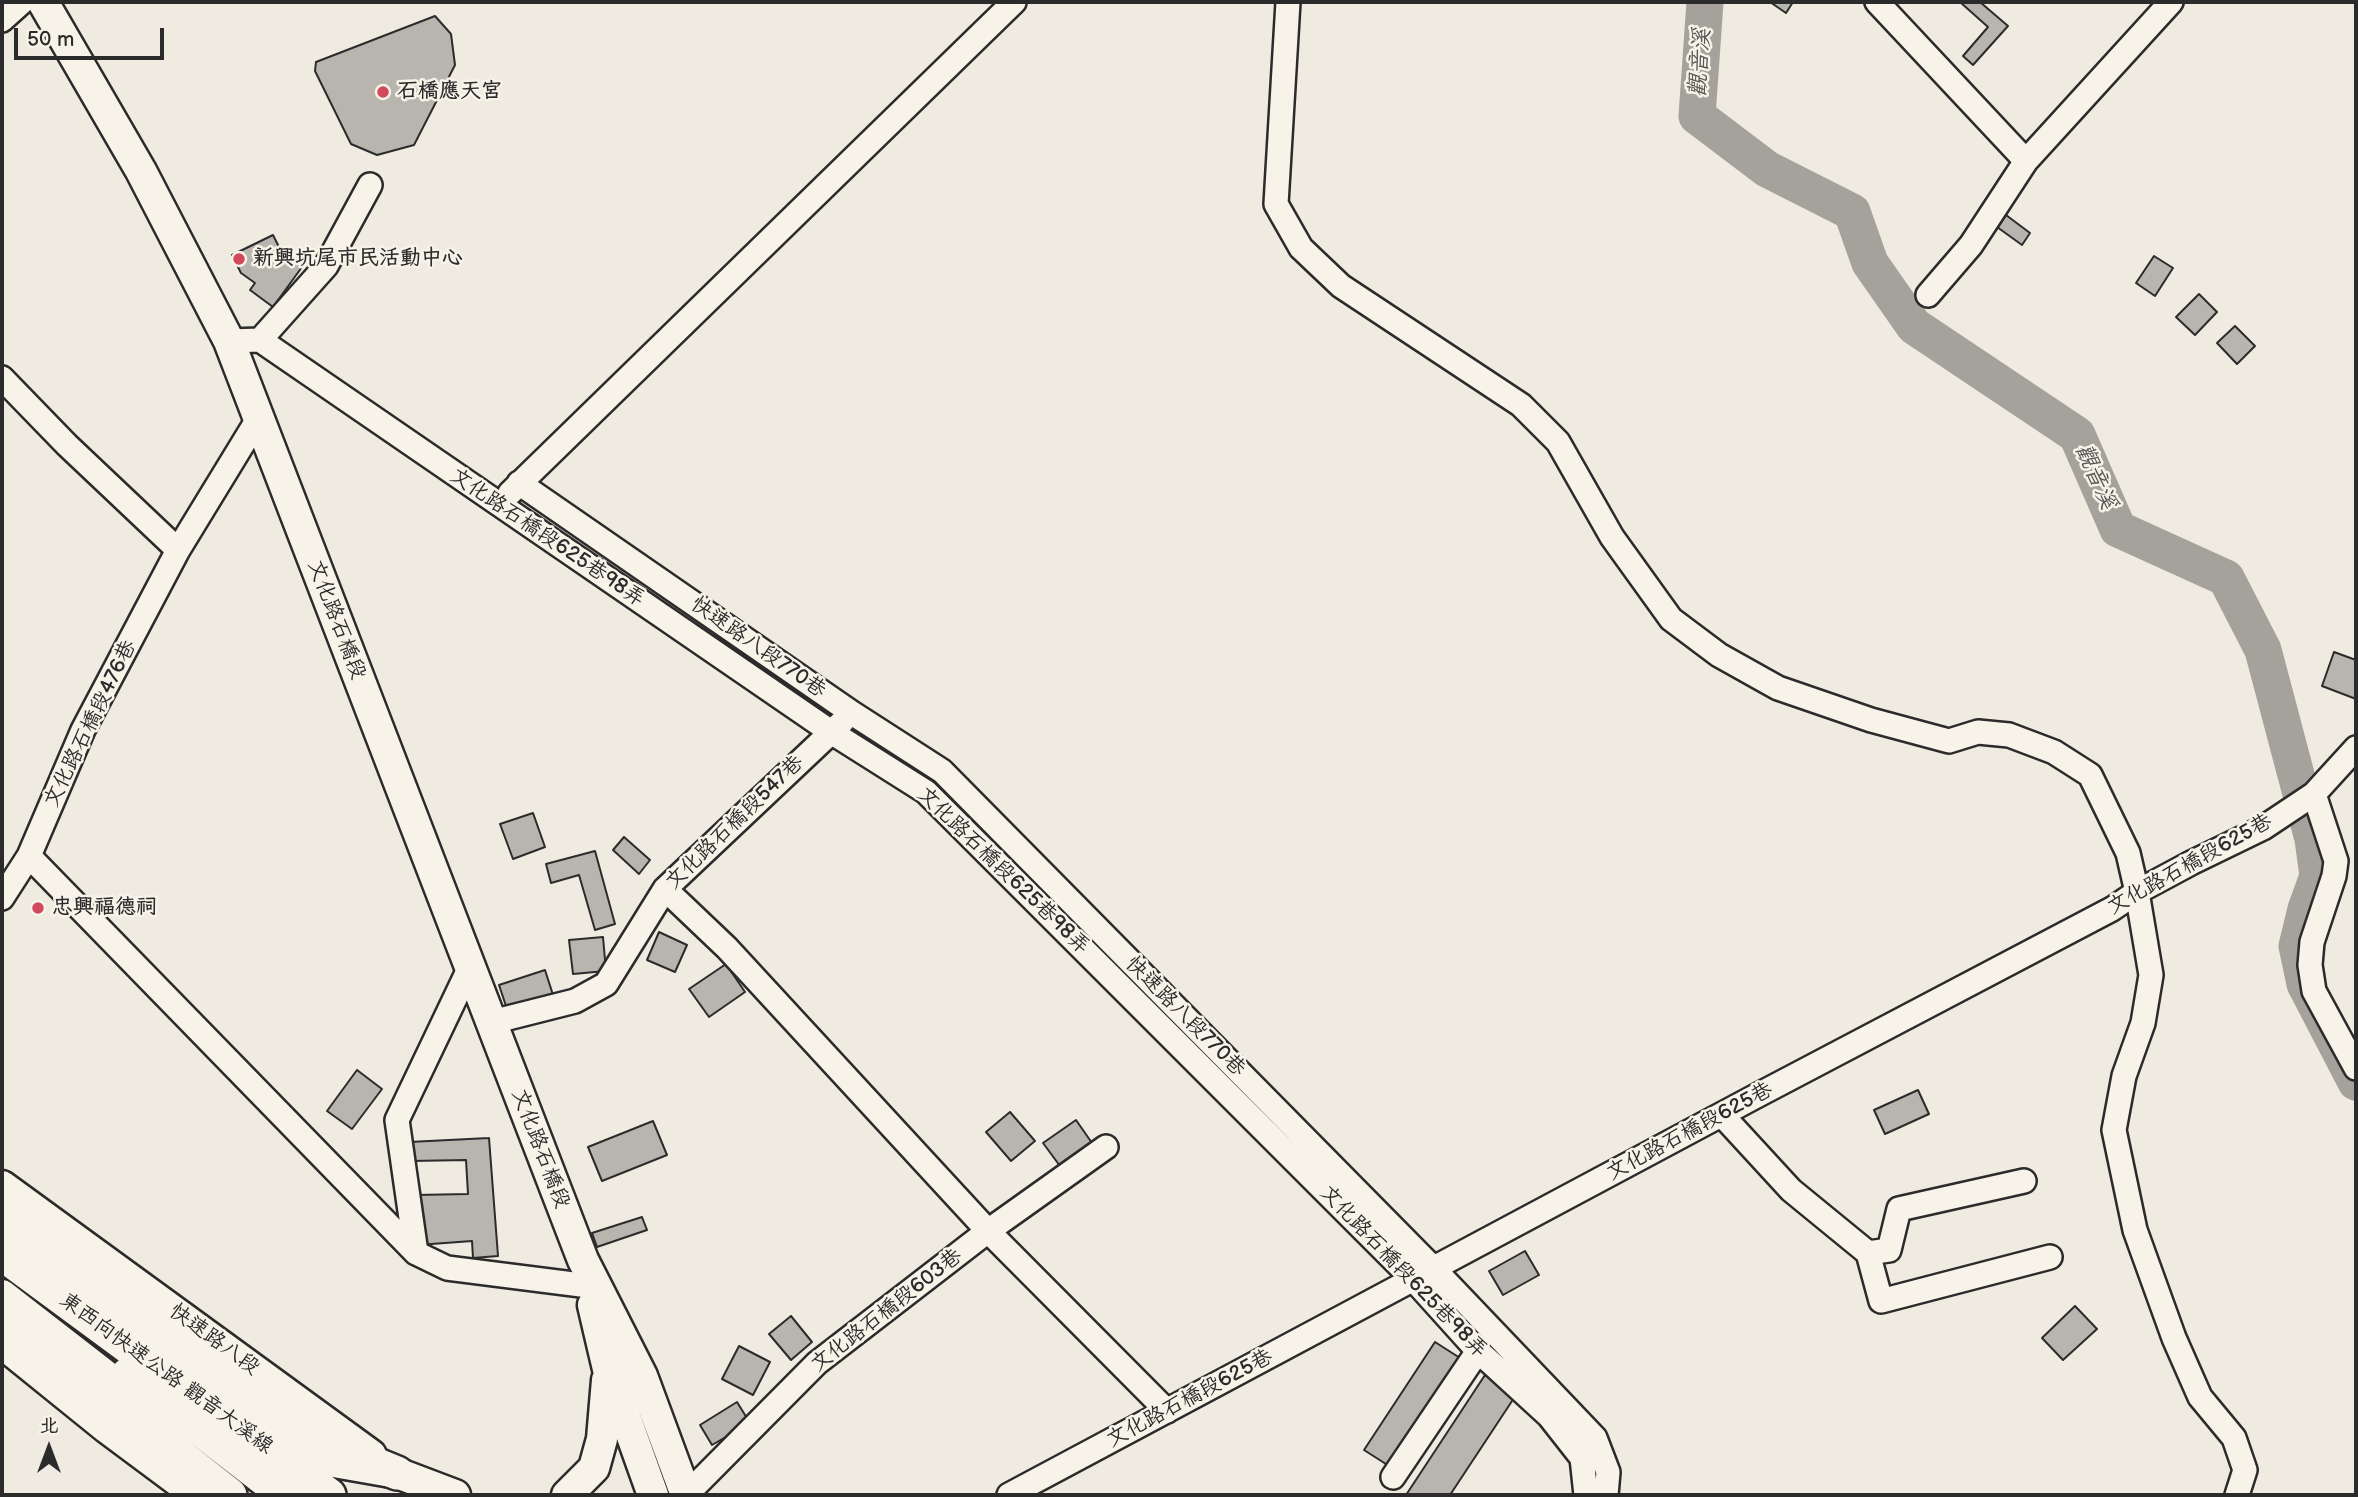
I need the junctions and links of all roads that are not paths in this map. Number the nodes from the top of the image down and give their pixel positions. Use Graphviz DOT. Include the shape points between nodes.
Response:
graph roads {
  1 [pos="22,2"];
  2 [pos="43,2"];
  3 [pos="1014,2"];
  4 [pos="1288,2"];
  5 [pos="1877,2"];
  6 [pos="2171,2"];
  7 [pos="2,20"];
  8 [pos="2026,161"];
  9 [pos="370,185"];
  10 [pos="1928,295"];
  11 [pos="229,341"];
  12 [pos="260,341"];
  13 [pos="2,378"];
  14 [pos="258,419"];
  15 [pos="519,483"];
  16 [pos="498,505"];
  17 [pos="178,550"];
  18 [pos="852,713"];
  19 [pos="831,732"];
  20 [pos="2356,748"];
  21 [pos="2314,794"];
  22 [pos="29,856"];
  23 [pos="665,889"];
  24 [pos="2137,892"];
  25 [pos="2,898"];
  26 [pos="470,967"];
  27 [pos="492,1022"];
  28 [pos="2356,1068"];
  29 [pos="1722,1115"];
  30 [pos="1106,1147"];
  31 [pos="2024,1181"];
  32 [pos="2,1186"];
  33 [pos="2,1213"];
  34 [pos="988,1231"];
  35 [pos="2,1235"];
  36 [pos="416,1253"];
  37 [pos="1868,1253"];
  38 [pos="2,1254"];
  39 [pos="2050,1257"];
  40 [pos="586,1273"];
  41 [pos="1424,1275"];
  42 [pos="2,1276"];
  43 [pos="2,1295"];
  44 [pos="2,1316"];
  45 [pos="2,1343"];
  46 [pos="1478,1351"];
  47 [pos="608,1369"];
  48 [pos="1167,1411"];
  49 [pos="397,1473"];
  50 [pos="1393,1477"];
  51 [pos="197,1495"];
  52 [pos="230,1495"];
  53 [pos="260,1495"];
  54 [pos="285,1495"];
  55 [pos="329,1495"];
  56 [pos="425,1495"];
  57 [pos="455,1495"];
  58 [pos="567,1495"];
  59 [pos="653,1495"];
  60 [pos="686,1495"];
  61 [pos="1009,1495"];
  62 [pos="1586,1495"];
  63 [pos="1606,1495"];
  64 [pos="2237,1495"];
  1 -- 7 [label="street"];
  2 -- 11 [label="main road, 文化路石橋段" via="141,171"];
  3 -- 15 [label="street"];
  4 -- 24 [label="street" via="1276,204 1301,248 1341,286 1521,405 1558,442 1612,537 1671,620 1719,655 1778,688 1859,716 1949,741 1978,732 2009,735 2054,751 2090,775 2128,853"];
  5 -- 8 [label="street"];
  6 -- 8 [label="street"];
  8 -- 10 [label="street" via="1970,245"];
  9 -- 12 [label="street" via="326,266"];
  11 -- 12 [label="street"];
  11 -- 14 [label="main road, 文化路石橋段"];
  12 -- 16 [label="street, 文化路石橋段625巷98弄"];
  13 -- 17 [label="street"];
  14 -- 17 [label="street, 文化路石橋段476巷"];
  14 -- 26 [label="main road, 文化路石橋段"];
  15 -- 16 [label="street"];
  15 -- 18 [label="street, 快速路八段770巷"];
  16 -- 19 [label="street, 文化路石橋段625巷98弄"];
  17 -- 22 [label="street, 文化路石橋段476巷" via="83,730"];
  18 -- 19 [label="street, 文化路石橋段547巷"];
  18 -- 41 [label="street, 快速路八段770巷" via="942,771"];
  19 -- 23 [label="street, 文化路石橋段547巷"];
  19 -- 41 [label="street, 文化路石橋段625巷98弄" via="926,792"];
  20 -- 21 [label="street, 文化路石橋段625巷"];
  21 -- 24 [label="street, 文化路石橋段625巷" via="2263,828"];
  21 -- 28 [label="street" via="2336,861 2312,942 2310,965 2314,991"];
  22 -- 25 [label="street, 文化路石橋段476巷"];
  22 -- 36 [label="street"];
  23 -- 27 [label="street, 文化路石橋段547巷" via="606,984 575,1001"];
  23 -- 34 [label="street" via="727,948"];
  24 -- 29 [label="street, 文化路石橋段625巷"];
  24 -- 64 [label="street" via="2151,975 2114,1130 2135,1230 2174,1338 2200,1397 2234,1438 2245,1470"];
  26 -- 27 [label="main road, 文化路石橋段"];
  26 -- 36 [label="street" via="397,1120"];
  27 -- 40 [label="main road, 文化路石橋段"];
  29 -- 37 [label="street" via="1791,1190"];
  29 -- 41 [label="street, 文化路石橋段625巷"];
  30 -- 34 [label="street, 文化路石橋段603巷"];
  31 -- 37 [label="street" via="1899,1209 1889,1250"];
  32 -- 49 [label="main road, 快速路八段"];
  33 -- 49 [label="highway" via="280,1425"];
  34 -- 48 [label="street"];
  34 -- 60 [label="street, 文化路石橋段603巷" via="817,1363"];
  35 -- 49 [label="main road" via="317,1459"];
  36 -- 40 [label="street" via="447,1268"];
  37 -- 39 [label="street" via="1881,1301"];
  38 -- 55 [label="highway, 東西向快速公路 觀音大溪線"];
  40 -- 47 [label="main road, 文化路石橋段"];
  40 -- 60 [label="main road, 文化路石橋段" via="642,1376"];
  41 -- 46 [label="street, 文化路石橋段625巷98弄"];
  41 -- 48 [label="street, 文化路石橋段625巷"];
  41 -- 63 [label="street, 快速路八段770巷" via="1595,1438 1608,1472"];
  42 -- 54 [label="highway, 東西向快速公路 觀音大溪線"];
  43 -- 53 [label="main road"];
  44 -- 52 [label="highway"];
  45 -- 51 [label="main road"];
  46 -- 50 [label="street"];
  46 -- 62 [label="street, 文化路石橋段625巷98弄" via="1549,1416 1582,1458"];
  47 -- 58 [label="main road" via="603,1439 594,1468"];
  47 -- 59 [label="main road, 文化路石橋段"];
  48 -- 61 [label="street, 文化路石橋段625巷"];
  49 -- 56 [label="main road, 快速路八段"];
  49 -- 57 [label="main road"];
}
